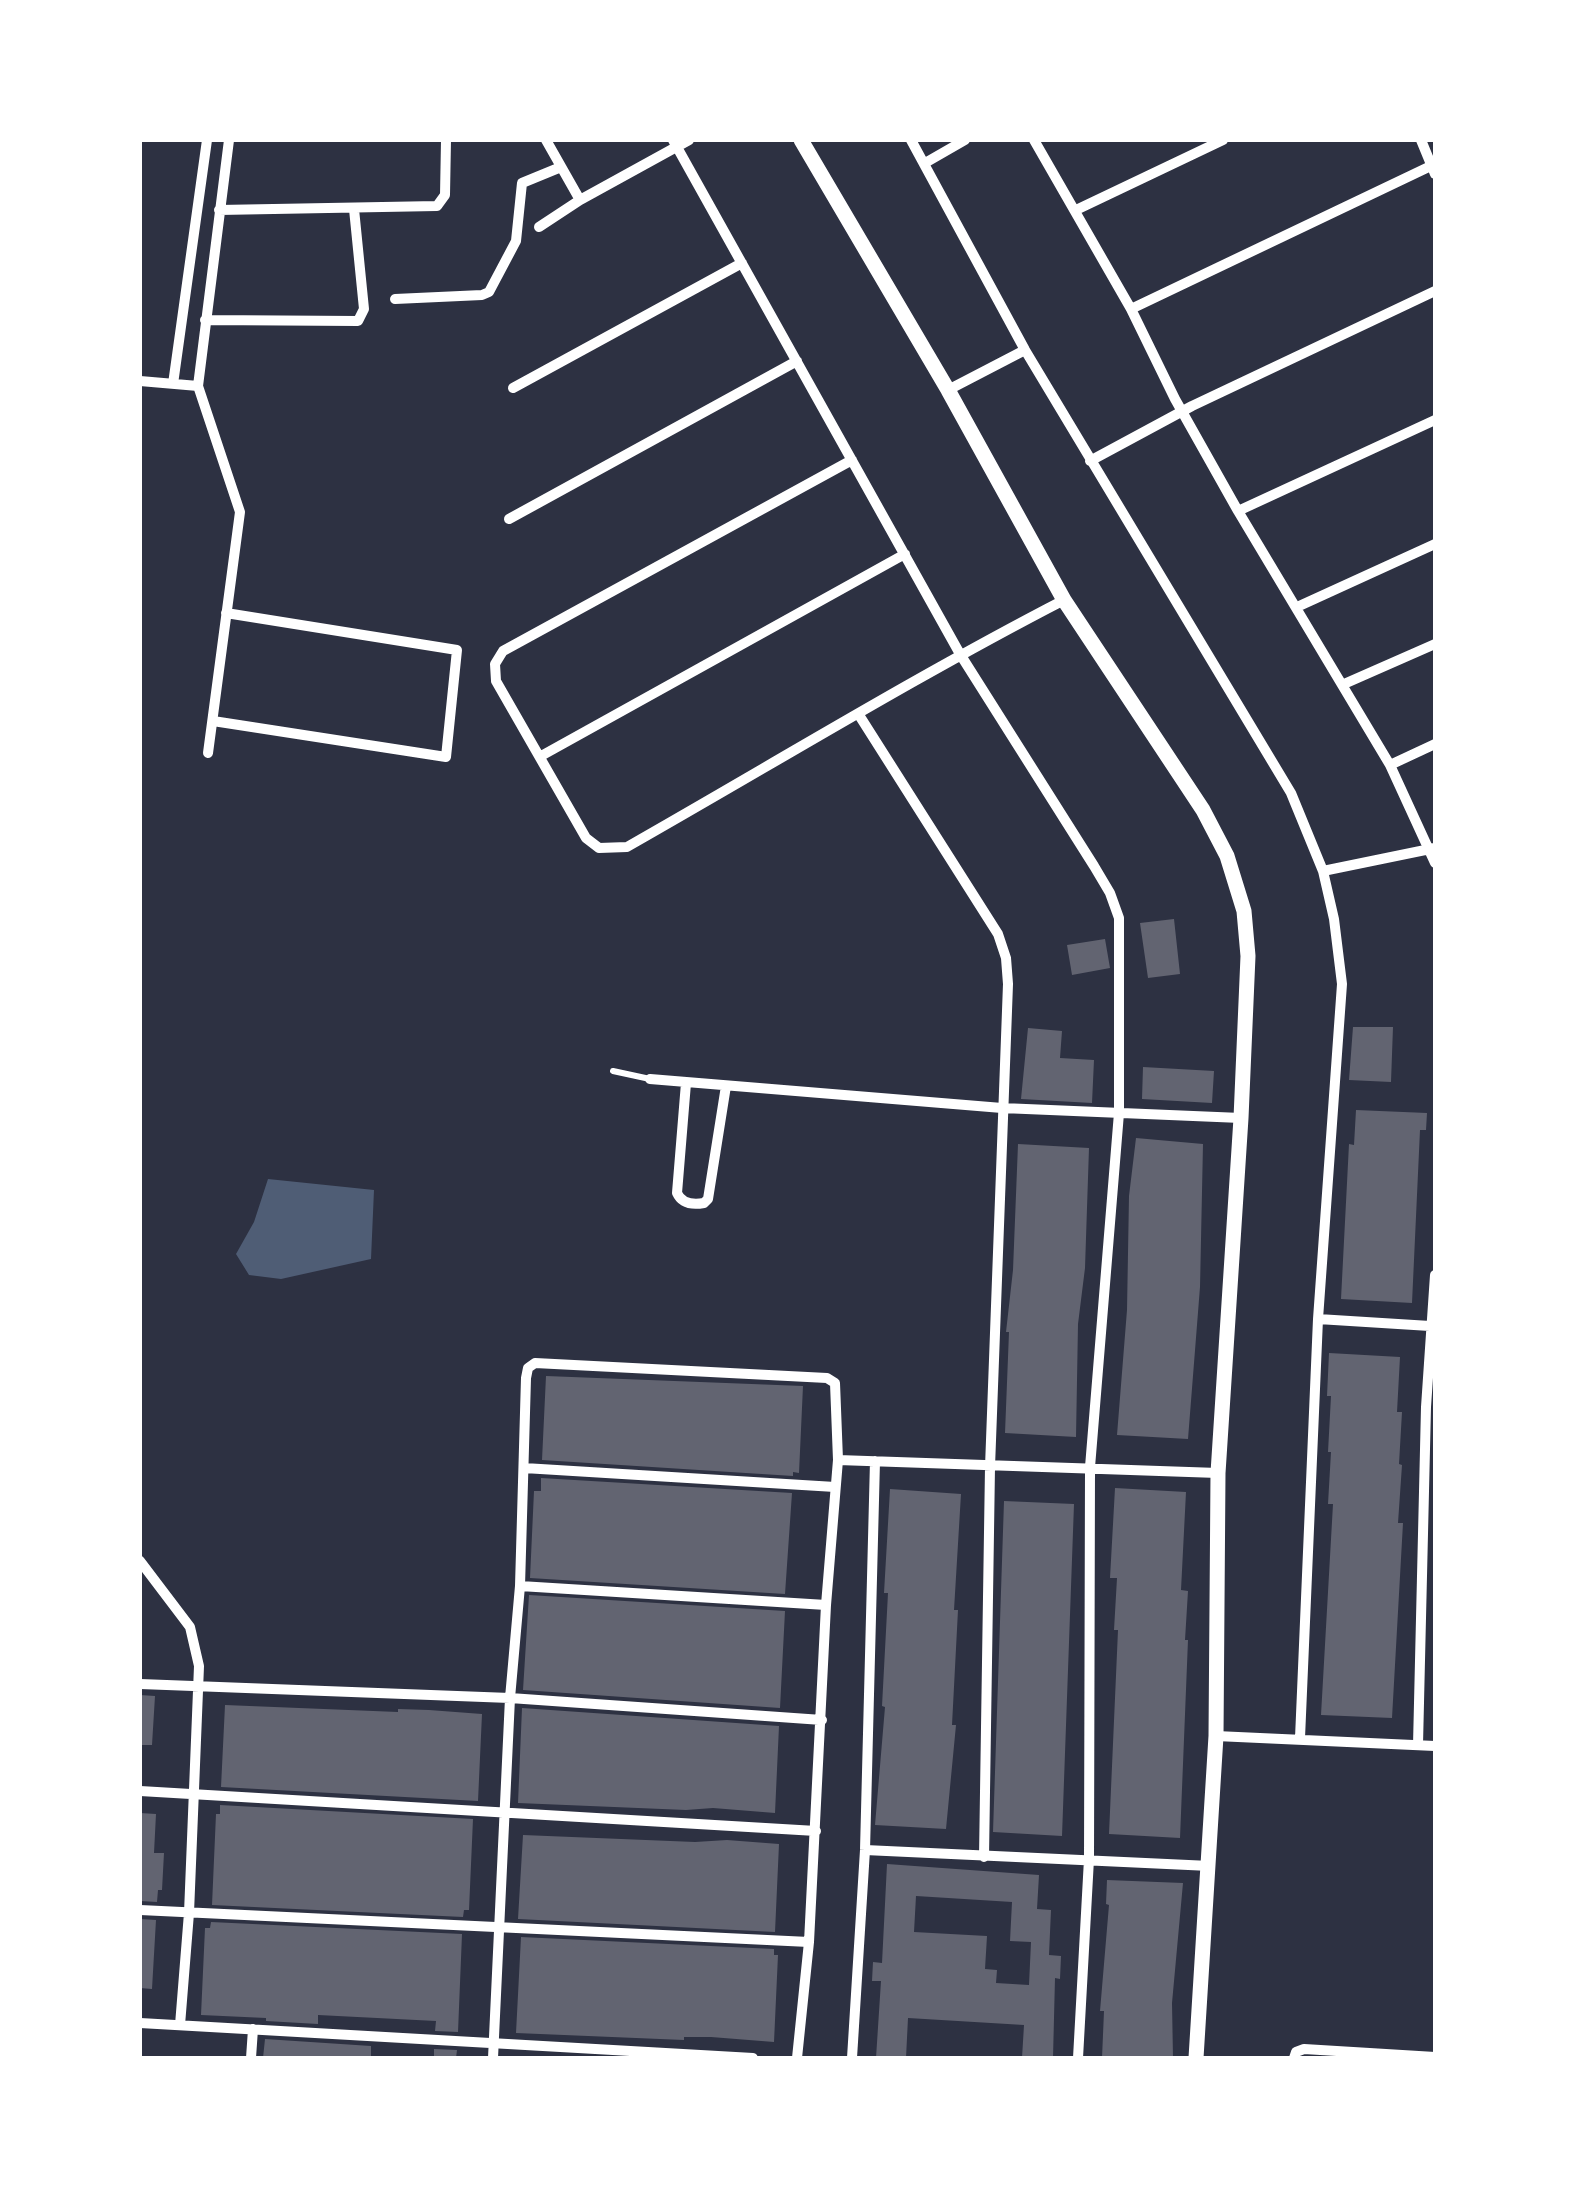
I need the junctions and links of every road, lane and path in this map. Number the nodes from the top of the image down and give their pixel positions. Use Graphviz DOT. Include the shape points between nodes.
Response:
graph roads {
  1 [pos="207,140"];
  2 [pos="229,140"];
  3 [pos="446,140"];
  4 [pos="546,140"];
  5 [pos="689,140"];
  6 [pos="802,140"];
  7 [pos="911,140"];
  8 [pos="965,140"];
  9 [pos="1034,140"];
  10 [pos="1223,140"];
  11 [pos="1421,140"];
  12 [pos="675,143"];
  13 [pos="925,163"];
  14 [pos="562,167"];
  15 [pos="1434,168"];
  16 [pos="580,200"];
  17 [pos="354,209"];
  18 [pos="220,210"];
  19 [pos="1076,210"];
  20 [pos="540,227"];
  21 [pos="742,262"];
  22 [pos="1435,291"];
  23 [pos="395,299"];
  24 [pos="1131,309"];
  25 [pos="204,320"];
  26 [pos="1025,350"];
  27 [pos="797,360"];
  28 [pos="140,381"];
  29 [pos="173,384"];
  30 [pos="198,386"];
  31 [pos="513,388"];
  32 [pos="948,390"];
  33 [pos="1182,412"];
  34 [pos="1435,420"];
  35 [pos="852,460"];
  36 [pos="1090,461"];
  37 [pos="1238,511"];
  38 [pos="510,520"];
  39 [pos="1435,544"];
  40 [pos="905,554"];
  41 [pos="1064,600"];
  42 [pos="1297,606"];
  43 [pos="226,613"];
  44 [pos="1435,644"];
  45 [pos="960,654"];
  46 [pos="1344,684"];
  47 [pos="860,715"];
  48 [pos="212,721"];
  49 [pos="1435,744"];
  50 [pos="208,753"];
  51 [pos="541,756"];
  52 [pos="1390,765"];
  53 [pos="1432,849"];
  54 [pos="1435,864"];
  55 [pos="1323,871"];
  56 [pos="612,1071"];
  57 [pos="650,1079"];
  58 [pos="686,1083"];
  59 [pos="726,1086"];
  60 [pos="1002,1108"];
  61 [pos="1119,1114"];
  62 [pos="1241,1118"];
  63 [pos="1435,1275"];
  64 [pos="1434,1292"];
  65 [pos="1318,1319"];
  66 [pos="1430,1326"];
  67 [pos="1430,1407"];
  68 [pos="838,1460"];
  69 [pos="874,1461"];
  70 [pos="990,1467"];
  71 [pos="1090,1467"];
  72 [pos="524,1468"];
  73 [pos="1218,1473"];
  74 [pos="834,1487"];
  75 [pos="1429,1521"];
  76 [pos="140,1561"];
  77 [pos="520,1586"];
  78 [pos="826,1605"];
  79 [pos="1422,1630"];
  80 [pos="1435,1631"];
  81 [pos="140,1684"];
  82 [pos="198,1688"];
  83 [pos="510,1698"];
  84 [pos="822,1720"];
  85 [pos="1216,1736"];
  86 [pos="1300,1738"];
  87 [pos="1418,1745"];
  88 [pos="1435,1746"];
  89 [pos="140,1791"];
  90 [pos="193,1794"];
  91 [pos="506,1813"];
  92 [pos="816,1831"];
  93 [pos="865,1850"];
  94 [pos="984,1857"];
  95 [pos="1089,1859"];
  96 [pos="1210,1866"];
  97 [pos="140,1910"];
  98 [pos="189,1913"];
  99 [pos="500,1928"];
  100 [pos="809,1942"];
  101 [pos="140,2023"];
  102 [pos="180,2025"];
  103 [pos="253,2029"];
  104 [pos="493,2045"];
  105 [pos="1435,2057"];
  106 [pos="251,2058"];
  107 [pos="492,2058"];
  108 [pos="753,2058"];
  109 [pos="797,2058"];
  110 [pos="852,2058"];
  111 [pos="1078,2058"];
  112 [pos="1196,2058"];
  113 [pos="1294,2058"];
  1 -- 29 [label="street"];
  2 -- 18 [label="street"];
  3 -- 17 [label="street" via="445,195 437,206"];
  4 -- 14 [label="street"];
  5 -- 12 [label="street"];
  6 -- 32 [label="street"];
  7 -- 13 [label="street"];
  8 -- 13 [label="street"];
  9 -- 19 [label="street"];
  10 -- 19 [label="street"];
  11 -- 15 [label="street"];
  12 -- 16 [label="street"];
  12 -- 21 [label="street"];
  13 -- 26 [label="street"];
  14 -- 16 [label="street"];
  14 -- 23 [label="street" via="522,182 516,241 489,292"];
  15 -- 24 [label="street"];
  16 -- 20 [label="street"];
  17 -- 18 [label="street"];
  17 -- 25 [label="street" via="364,308 358,321"];
  18 -- 25 [label="street"];
  19 -- 24 [label="street"];
  21 -- 27 [label="street"];
  21 -- 31 [label="street"];
  22 -- 33 [label="street"];
  24 -- 33 [label="street"];
  25 -- 30 [label="street"];
  26 -- 32 [label="street"];
  26 -- 36 [label="street"];
  27 -- 35 [label="street"];
  27 -- 38 [label="street"];
  28 -- 29 [label="street"];
  29 -- 30 [label="street"];
  30 -- 43 [label="street" via="240,512"];
  32 -- 41 [label="street"];
  33 -- 36 [label="street"];
  33 -- 37 [label="street"];
  34 -- 37 [label="street"];
  35 -- 40 [label="street"];
  35 -- 51 [label="street" via="502,651 496,681"];
  36 -- 55 [label="street" via="1278,770"];
  37 -- 42 [label="street"];
  39 -- 42 [label="street"];
  40 -- 45 [label="street"];
  40 -- 51 [label="street"];
  41 -- 45 [label="street"];
  41 -- 62 [label="street" via="1203,810 1237,882 1248,956"];
  42 -- 46 [label="street"];
  43 -- 48 [label="street"];
  43 -- 48 [label="street" via="457,650 446,757"];
  44 -- 46 [label="street"];
  45 -- 47 [label="street"];
  45 -- 61 [label="street" via="1115,906 1121,952"];
  46 -- 52 [label="street"];
  47 -- 51 [label="street" via="612,850 586,838"];
  47 -- 60 [label="street" via="998,934 1008,984"];
  48 -- 50 [label="street"];
  49 -- 52 [label="street"];
  52 -- 53 [label="street"];
  53 -- 54 [label="street"];
  53 -- 55 [label="street"];
  55 -- 65 [label="street" via="1342,984"];
  56 -- 57 [label="lane"];
  57 -- 58 [label="street"];
  58 -- 59 [label="street"];
  58 -- 59 [label="street" via="677,1193 691,1204 708,1199"];
  59 -- 60 [label="street"];
  60 -- 61 [label="street"];
  60 -- 70 [label="street"];
  61 -- 62 [label="street"];
  61 -- 71 [label="street"];
  62 -- 73 [label="street"];
  63 -- 64 [label="street"];
  64 -- 66 [label="street"];
  65 -- 66 [label="street"];
  65 -- 86 [label="street"];
  66 -- 67 [label="street"];
  67 -- 75 [label="street"];
  68 -- 69 [label="street"];
  68 -- 72 [label="street" via="835,1383 827,1378 535,1364 526,1378"];
  68 -- 74 [label="street"];
  69 -- 70 [label="street"];
  69 -- 93 [label="street"];
  70 -- 71 [label="street"];
  70 -- 94 [label="street"];
  71 -- 73 [label="street"];
  71 -- 95 [label="street"];
  72 -- 74 [label="street"];
  72 -- 77 [label="street"];
  73 -- 85 [label="street"];
  74 -- 78 [label="street"];
  75 -- 79 [label="street"];
  76 -- 82 [label="street" via="190,1627"];
  77 -- 78 [label="street"];
  77 -- 83 [label="street"];
  78 -- 84 [label="street"];
  79 -- 80 [label="street"];
  79 -- 87 [label="street"];
  81 -- 82 [label="street"];
  82 -- 83 [label="street"];
  82 -- 90 [label="street"];
  83 -- 84 [label="street"];
  83 -- 91 [label="street"];
  84 -- 92 [label="street"];
  85 -- 86 [label="street"];
  85 -- 96 [label="street"];
  86 -- 87 [label="street"];
  87 -- 88 [label="street"];
  89 -- 90 [label="street"];
  90 -- 91 [label="street"];
  90 -- 98 [label="street"];
  91 -- 92 [label="street"];
  91 -- 99 [label="street"];
  92 -- 100 [label="street"];
  93 -- 94 [label="street"];
  93 -- 110 [label="street"];
  94 -- 95 [label="street"];
  95 -- 96 [label="street"];
  95 -- 111 [label="street"];
  96 -- 112 [label="street"];
  97 -- 98 [label="street"];
  98 -- 99 [label="street"];
  98 -- 102 [label="street"];
  99 -- 100 [label="street"];
  99 -- 104 [label="street"];
  100 -- 109 [label="street"];
  101 -- 102 [label="street"];
  102 -- 103 [label="street"];
  103 -- 104 [label="street"];
  103 -- 106 [label="street"];
  104 -- 107 [label="street"];
  104 -- 108 [label="street"];
  105 -- 113 [label="street" via="1304,2049"];
}
